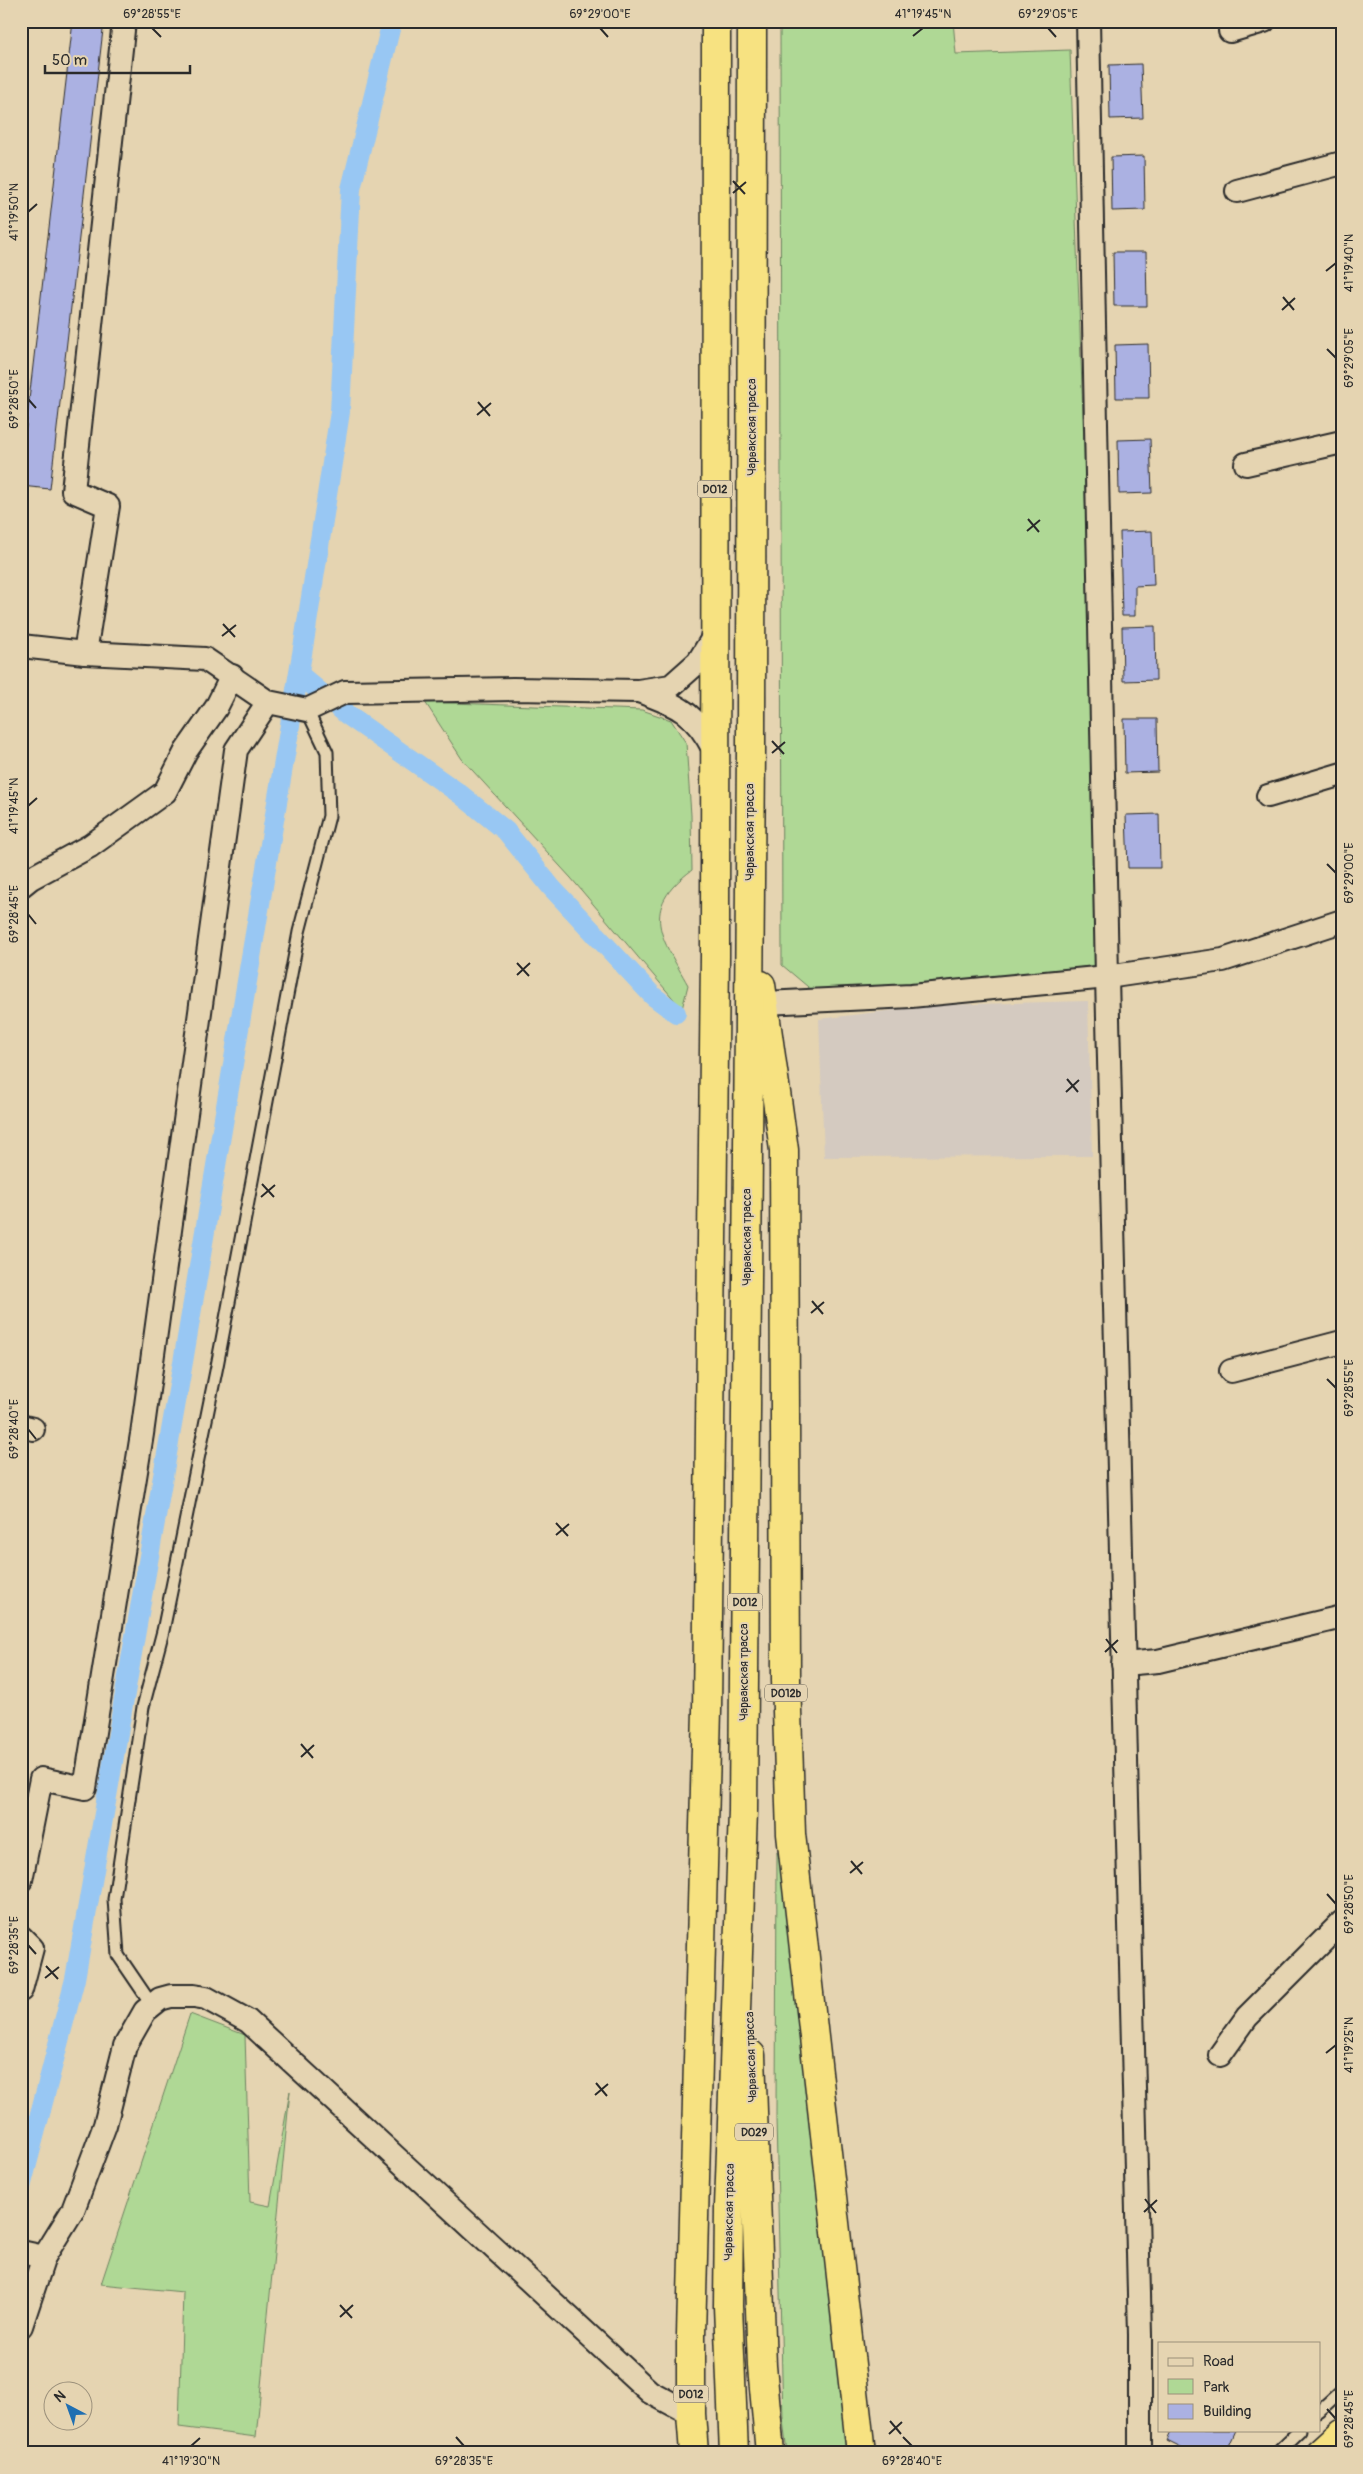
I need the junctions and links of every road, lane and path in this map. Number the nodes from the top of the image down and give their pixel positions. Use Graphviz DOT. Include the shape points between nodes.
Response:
graph roads {
  1 [pos="124,21"];
  2 [pos="716,21"];
  3 [pos="752,21"];
  4 [pos="1088,21"];
  5 [pos="1264,21"];
  6 [pos="1230,31"];
  7 [pos="1342,163"];
  8 [pos="1237,191"];
  9 [pos="1342,442"];
  10 [pos="1246,464"];
  11 [pos="715,626"];
  12 [pos="21,646"];
  13 [pos="85,653"];
  14 [pos="232,676"];
  15 [pos="638,691"];
  16 [pos="268,702"];
  17 [pos="307,710"];
  18 [pos="714,750"];
  19 [pos="1342,774"];
  20 [pos="1268,796"];
  21 [pos="21,886"];
  22 [pos="1342,921"];
  23 [pos="750,932"];
  24 [pos="1107,977"];
  25 [pos="765,1003"];
  26 [pos="1342,1342"];
  27 [pos="1232,1371"];
  28 [pos="1342,1617"];
  29 [pos="1123,1664"];
  30 [pos="743,1811"];
  31 [pos="21,1880"];
  32 [pos="1342,1922"];
  33 [pos="21,1937"];
  34 [pos="21,1990"];
  35 [pos="152,2005"];
  36 [pos="1220,2055"];
  37 [pos="21,2252"];
  38 [pos="44,2257"];
  39 [pos="21,2326"];
  40 [pos="1342,2391"];
  41 [pos="1320,2411"];
  42 [pos="691,2414"];
  43 [pos="1298,2432"];
  44 [pos="1342,2432"];
  45 [pos="690,2453"];
  46 [pos="694,2453"];
  47 [pos="734,2453"];
  48 [pos="770,2453"];
  49 [pos="861,2453"];
  50 [pos="1140,2453"];
  51 [pos="1276,2453"];
  52 [pos="1320,2453"];
  1 -- 13 [label="street" via="72,491 108,506"];
  2 -- 11 [label="highway, D012"];
  3 -- 23 [label="highway, Чарвакская трасса / D012"];
  4 -- 24 [label="street"];
  5 -- 6 [label="street"];
  7 -- 8 [label="street"];
  9 -- 10 [label="street"];
  11 -- 15 [label="street" via="711,641 690,672 671,686"];
  11 -- 18 [label="highway, D012"];
  12 -- 13 [label="street"];
  13 -- 14 [label="street" via="205,659"];
  14 -- 16 [label="street"];
  14 -- 21 [label="street" via="165,792 90,846"];
  15 -- 17 [label="street" via="345,692"];
  15 -- 18 [label="street" via="687,713 704,730"];
  16 -- 17 [label="street"];
  16 -- 31 [label="street" via="236,750 142,1434 85,1788 41,1779"];
  17 -- 35 [label="lane" via="328,752 329,816 298,932 217,1366 163,1631 143,1707 114,1899 118,1956"];
  18 -- 42 [label="highway, D012" via="715,966 707,1710 690,2335"];
  19 -- 20 [label="street"];
  22 -- 24 [label="street" via="1223,960"];
  23 -- 25 [label="highway, D012b"];
  23 -- 30 [label="highway, Чарвакская трасса / D012"];
  24 -- 25 [label="street" via="894,997"];
  24 -- 29 [label="street"];
  25 -- 49 [label="highway, D012b" via="784,1150 786,1670 791,1834"];
  26 -- 27 [label="street"];
  28 -- 29 [label="street" via="1158,1661"];
  29 -- 50 [label="street" via="1140,2335"];
  30 -- 47 [label="highway, Чарвакская трасса / D012" via="729,2207 728,2306"];
  30 -- 48 [label="highway, Чарваксая трасса / D029" via="762,2366"];
  32 -- 36 [label="street" via="1247,2016"];
  33 -- 34 [label="street" via="32,1948"];
  35 -- 38 [label="street" via="145,2011 125,2046 104,2125 73,2210"];
  35 -- 42 [label="street" via="172,1996 194,1996 206,1998 248,2021 650,2392"];
  37 -- 38 [label="street"];
  38 -- 39 [label="street"];
  40 -- 41 [label="lane"];
  42 -- 45 [label="highway"];
  42 -- 46 [label="highway, D012"];
  43 -- 51 [label="lane"];
  44 -- 52 [label="highway"];
}
